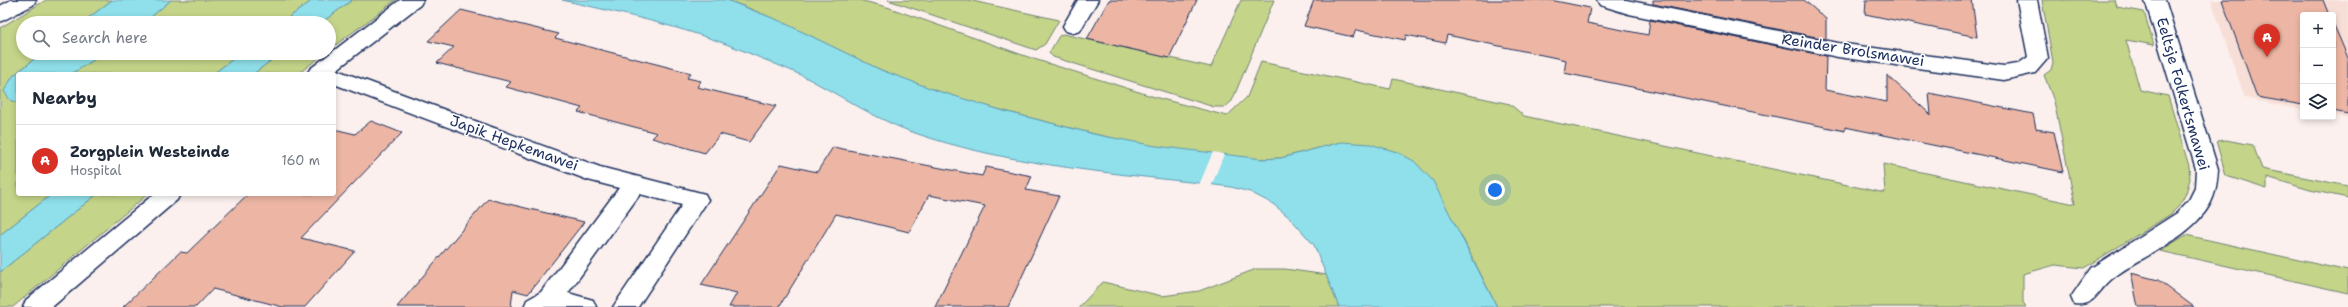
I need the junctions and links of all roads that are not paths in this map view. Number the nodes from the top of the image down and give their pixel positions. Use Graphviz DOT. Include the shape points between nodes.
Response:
graph roads {
  1 [pos="26,0"];
  2 [pos="413,0"];
  3 [pos="1088,0"];
  4 [pos="1607,0"];
  5 [pos="2027,0"];
  6 [pos="2155,0"];
  7 [pos="0,16"];
  8 [pos="1073,26"];
  9 [pos="327,72"];
  10 [pos="336,78"];
  11 [pos="635,184"];
  12 [pos="167,196"];
  13 [pos="2083,297"];
  14 [pos="543,303"];
  15 [pos="35,307"];
  16 [pos="584,307"];
  17 [pos="625,307"];
  1 -- 7 [label="street"];
  2 -- 9 [label="street"];
  3 -- 8 [label="street"];
  4 -- 5 [label="street, Reinder Brolsmawei" via="1629,8 1838,50 2004,73 2020,72 2033,66 2038,58"];
  6 -- 13 [label="street, Eeltsje Folkertsmawei" via="2207,170 2207,186 2204,198 2196,210 2179,225 2098,275"];
  10 -- 11 [label="street, Japik Hepkemawei" via="596,174"];
  11 -- 14 [label="street"];
  11 -- 17 [label="street, Japik Hepkemawei" via="697,200"];
  12 -- 15 [label="street"];
  14 -- 16 [label="street"];
}
